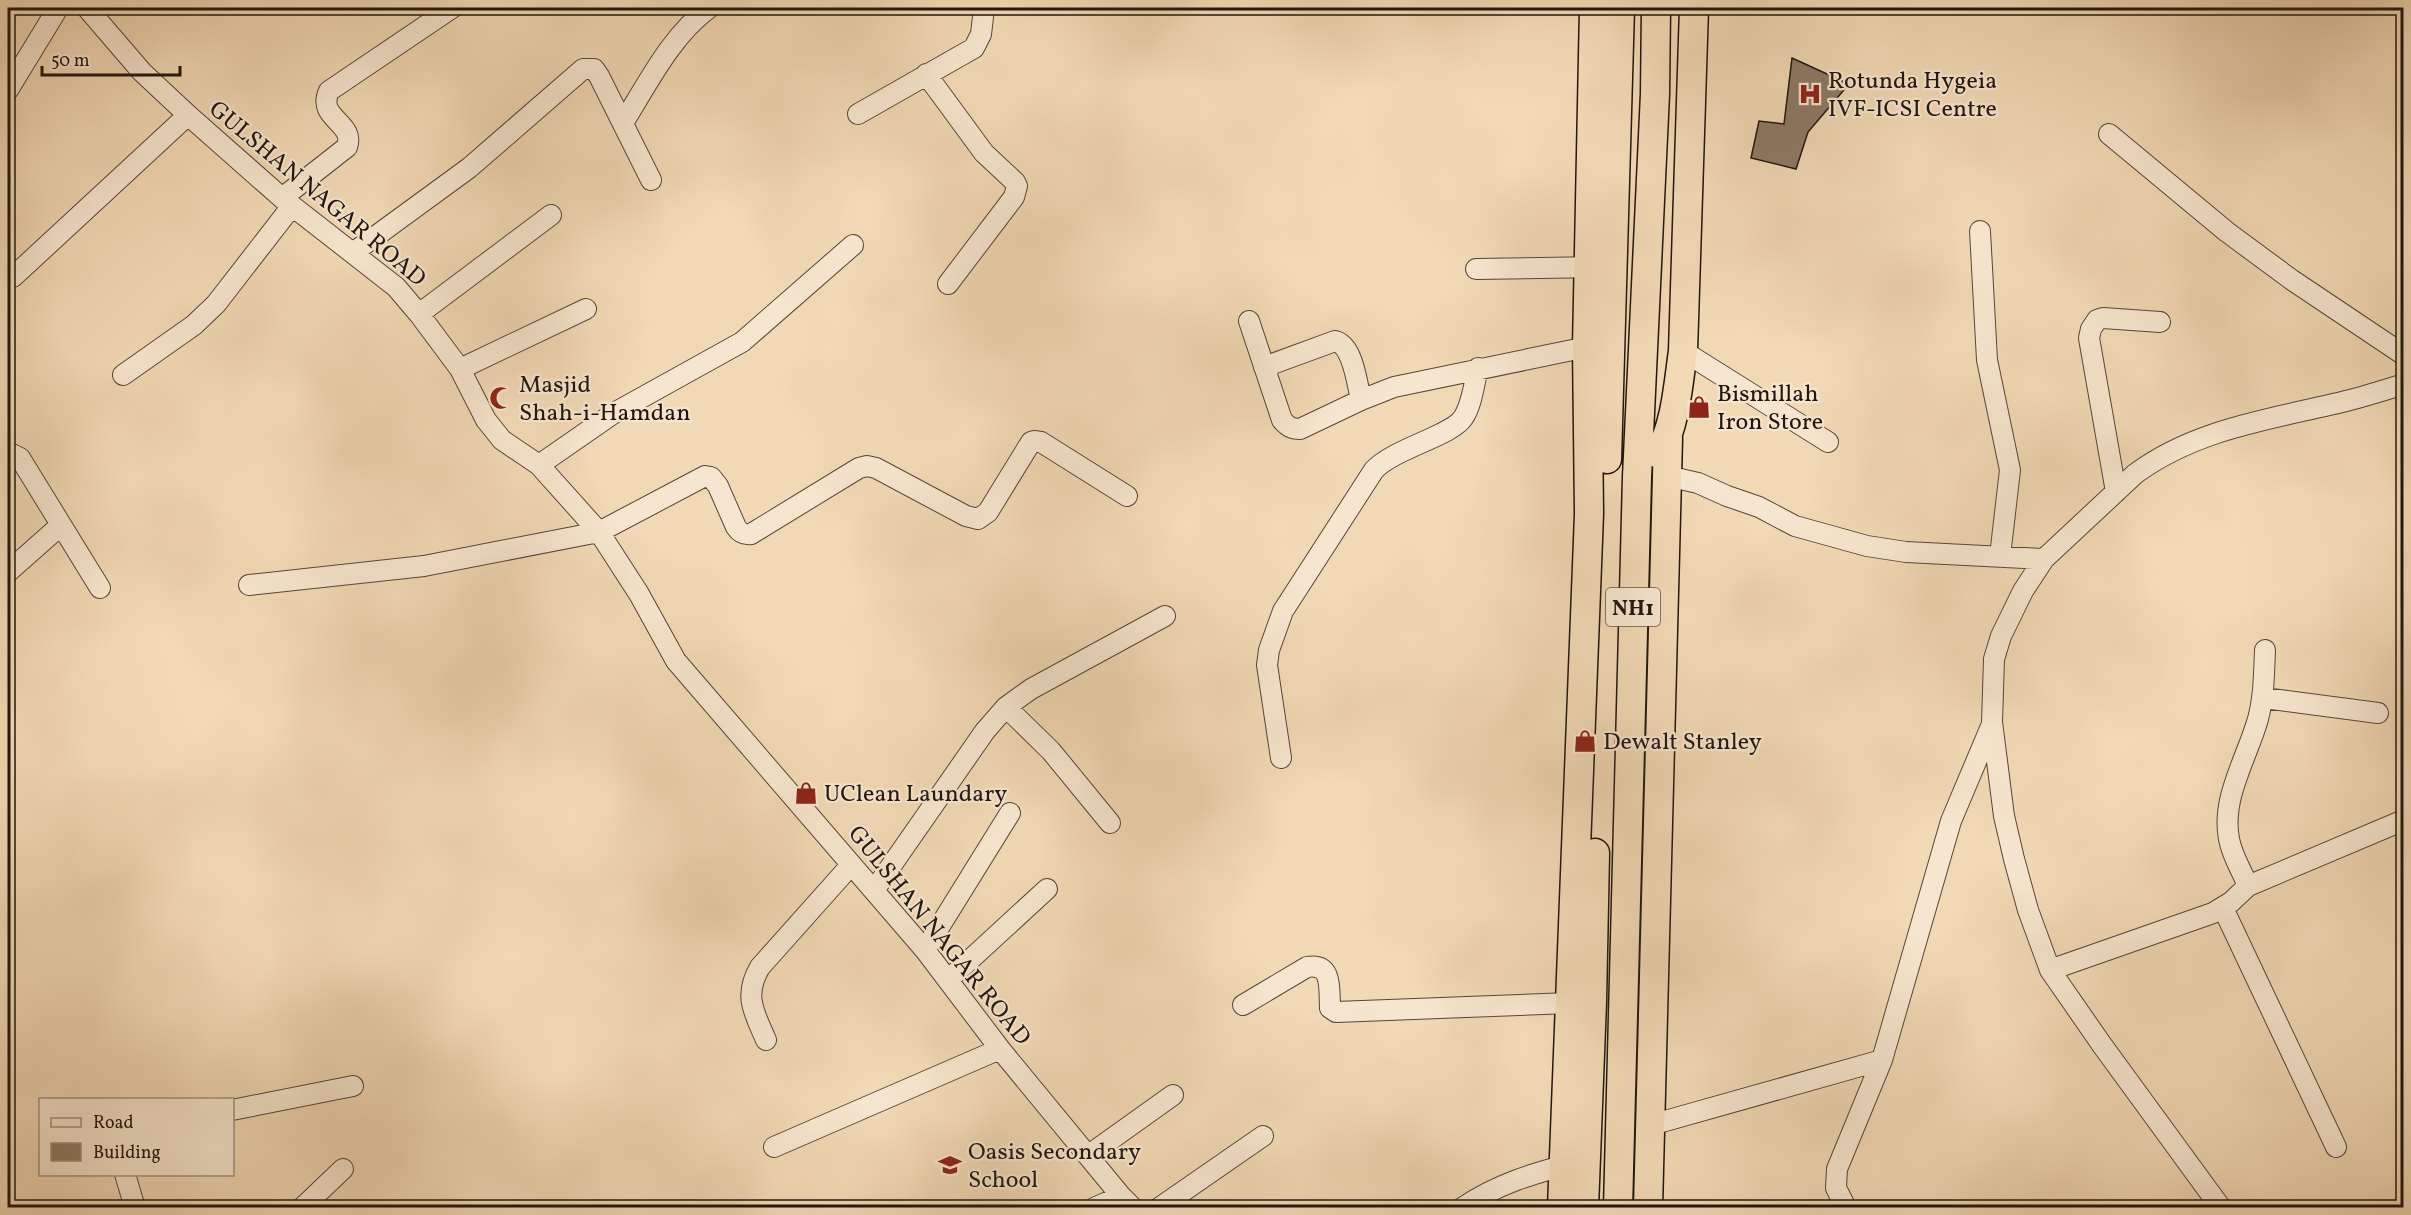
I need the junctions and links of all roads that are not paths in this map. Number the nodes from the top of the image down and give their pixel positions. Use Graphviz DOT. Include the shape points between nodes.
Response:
graph roads {
  1 [pos="57,8"];
  2 [pos="87,8"];
  3 [pos="452,8"];
  4 [pos="709,8"];
  5 [pos="984,8"];
  6 [pos="1594,8"];
  7 [pos="1620,8"];
  8 [pos="1656,8"];
  9 [pos="1694,8"];
  10 [pos="926,74"];
  11 [pos="8,90"];
  12 [pos="858,114"];
  13 [pos="188,116"];
  14 [pos="622,123"];
  15 [pos="2109,134"];
  16 [pos="651,180"];
  17 [pos="287,202"];
  18 [pos="551,215"];
  19 [pos="1980,231"];
  20 [pos="853,245"];
  21 [pos="354,252"];
  22 [pos="1601,267"];
  23 [pos="1476,269"];
  24 [pos="13,276"];
  25 [pos="948,284"];
  26 [pos="586,309"];
  27 [pos="419,314"];
  28 [pos="1249,321"];
  29 [pos="2160,322"];
  30 [pos="1587,347"];
  31 [pos="1683,351"];
  32 [pos="2403,355"];
  33 [pos="1264,367"];
  34 [pos="1478,368"];
  35 [pos="460,369"];
  36 [pos="123,375"];
  37 [pos="2403,384"];
  38 [pos="1361,400"];
  39 [pos="1668,438"];
  40 [pos="1828,442"];
  41 [pos="8,452"];
  42 [pos="539,465"];
  43 [pos="1667,476"];
  44 [pos="1636,477"];
  45 [pos="2116,492"];
  46 [pos="1127,496"];
  47 [pos="61,525"];
  48 [pos="599,531"];
  49 [pos="2000,556"];
  50 [pos="2044,559"];
  51 [pos="8,572"];
  52 [pos="249,585"];
  53 [pos="100,588"];
  54 [pos="1166,616"];
  55 [pos="2265,650"];
  56 [pos="2264,698"];
  57 [pos="1006,706"];
  58 [pos="2378,713"];
  59 [pos="1992,722"];
  60 [pos="1281,758"];
  61 [pos="1010,813"];
  62 [pos="2403,820"];
  63 [pos="1110,823"];
  64 [pos="851,866"];
  65 [pos="2248,886"];
  66 [pos="1047,889"];
  67 [pos="874,890"];
  68 [pos="2223,908"];
  69 [pos="925,950"];
  70 [pos="2050,970"];
  71 [pos="948,980"];
  72 [pos="1570,1003"];
  73 [pos="1244,1005"];
  74 [pos="766,1040"];
  75 [pos="1000,1049"];
  76 [pos="1882,1059"];
  77 [pos="353,1086"];
  78 [pos="1173,1095"];
  79 [pos="234,1110"];
  80 [pos="1651,1125"];
  81 [pos="1263,1136"];
  82 [pos="774,1147"];
  83 [pos="2336,1147"];
  84 [pos="1089,1155"];
  85 [pos="1575,1163"];
  86 [pos="343,1169"];
  87 [pos="126,1176"];
  88 [pos="1127,1202"];
  89 [pos="2212,1204"];
  90 [pos="135,1208"];
  91 [pos="302,1208"];
  92 [pos="1094,1208"];
  93 [pos="1159,1208"];
  94 [pos="1462,1208"];
  95 [pos="1562,1208"];
  96 [pos="1584,1208"];
  97 [pos="1618,1208"];
  98 [pos="1648,1208"];
  99 [pos="1846,1208"];
  1 -- 11 [label="street"];
  2 -- 13 [label="street, GULSHAN NAGAR ROAD" via="142,72"];
  3 -- 17 [label="street" via="329,91 326,105 348,133 347,147"];
  4 -- 14 [label="street" via="677,38"];
  5 -- 10 [label="street" via="981,34 974,48"];
  6 -- 22 [label="highway"];
  7 -- 22 [label="highway, NH1"];
  8 -- 44 [label="highway, NH1"];
  9 -- 31 [label="highway"];
  10 -- 12 [label="street"];
  10 -- 25 [label="street" via="984,153 1017,186 1014,197"];
  13 -- 17 [label="street, GULSHAN NAGAR ROAD"];
  13 -- 24 [label="street"];
  14 -- 16 [label="street"];
  14 -- 21 [label="street" via="594,69 583,69 469,168"];
  15 -- 32 [label="street" via="2227,232"];
  17 -- 21 [label="street, GULSHAN NAGAR ROAD"];
  17 -- 36 [label="street" via="216,304"];
  18 -- 27 [label="street"];
  19 -- 49 [label="street" via="1987,360 2010,470"];
  20 -- 42 [label="street" via="742,342 614,413"];
  21 -- 27 [label="street, GULSHAN NAGAR ROAD" via="396,287"];
  22 -- 23 [label="street"];
  22 -- 30 [label="highway"];
  22 -- 85 [label="highway, NH1" via="1592,1002"];
  26 -- 35 [label="street"];
  27 -- 35 [label="street, GULSHAN NAGAR ROAD"];
  28 -- 33 [label="street"];
  29 -- 45 [label="street" via="2103,318 2091,329"];
  30 -- 34 [label="street"];
  30 -- 72 [label="highway" via="1589,514"];
  31 -- 39 [label="highway"];
  31 -- 40 [label="street"];
  33 -- 38 [label="street" via="1340,342 1348,350"];
  33 -- 38 [label="street" via="1282,420 1294,429"];
  34 -- 38 [label="street" via="1394,387"];
  34 -- 60 [label="street" via="1463,418 1450,429 1383,461 1374,470 1283,611 1267,665"];
  35 -- 42 [label="street, GULSHAN NAGAR ROAD" via="486,420 502,440"];
  37 -- 45 [label="street" via="2204,437 2150,463"];
  39 -- 43 [label="highway"];
  39 -- 44 [label="highway" via="1654,463"];
  41 -- 47 [label="street" via="20,458"];
  42 -- 48 [label="street, GULSHAN NAGAR ROAD"];
  43 -- 49 [label="street" via="1698,483 1796,526 1867,546 1906,552"];
  43 -- 80 [label="highway"];
  44 -- 97 [label="highway, NH1"];
  45 -- 50 [label="street"];
  46 -- 48 [label="street" via="1034,441 988,512 978,519 867,466 751,534 739,532 718,486 705,476"];
  47 -- 51 [label="street"];
  47 -- 53 [label="street"];
  48 -- 52 [label="street" via="424,566"];
  48 -- 64 [label="street, GULSHAN NAGAR ROAD" via="676,661"];
  49 -- 50 [label="street"];
  50 -- 59 [label="street" via="2001,636 1994,659"];
  54 -- 57 [label="street" via="1031,688"];
  55 -- 56 [label="street"];
  56 -- 58 [label="street"];
  56 -- 65 [label="street" via="2231,798 2228,819 2231,849"];
  57 -- 63 [label="street" via="1051,751"];
  57 -- 67 [label="street"];
  59 -- 70 [label="street" via="2004,816 2014,859"];
  59 -- 76 [label="street" via="1951,821"];
  61 -- 69 [label="street"];
  62 -- 65 [label="street"];
  64 -- 67 [label="street, GULSHAN NAGAR ROAD"];
  64 -- 74 [label="street" via="755,976 751,1003"];
  65 -- 68 [label="street"];
  66 -- 71 [label="street"];
  67 -- 69 [label="street, GULSHAN NAGAR ROAD"];
  68 -- 70 [label="street"];
  68 -- 83 [label="street"];
  69 -- 71 [label="street, GULSHAN NAGAR ROAD"];
  70 -- 89 [label="street"];
  71 -- 75 [label="street, GULSHAN NAGAR ROAD"];
  72 -- 73 [label="street" via="1336,1012 1330,1008 1325,970 1313,966"];
  72 -- 85 [label="highway"];
  75 -- 82 [label="street"];
  75 -- 84 [label="street, GULSHAN NAGAR ROAD"];
  76 -- 80 [label="street"];
  76 -- 99 [label="street" via="1837,1169 1836,1188"];
  77 -- 79 [label="street"];
  78 -- 84 [label="street"];
  80 -- 98 [label="highway"];
  81 -- 93 [label="street"];
  84 -- 88 [label="street, GULSHAN NAGAR ROAD"];
  85 -- 94 [label="street" via="1518,1178"];
  85 -- 95 [label="highway"];
  85 -- 96 [label="highway, NH1"];
  86 -- 91 [label="street"];
  87 -- 90 [label="street"];
  88 -- 92 [label="street"];
}
